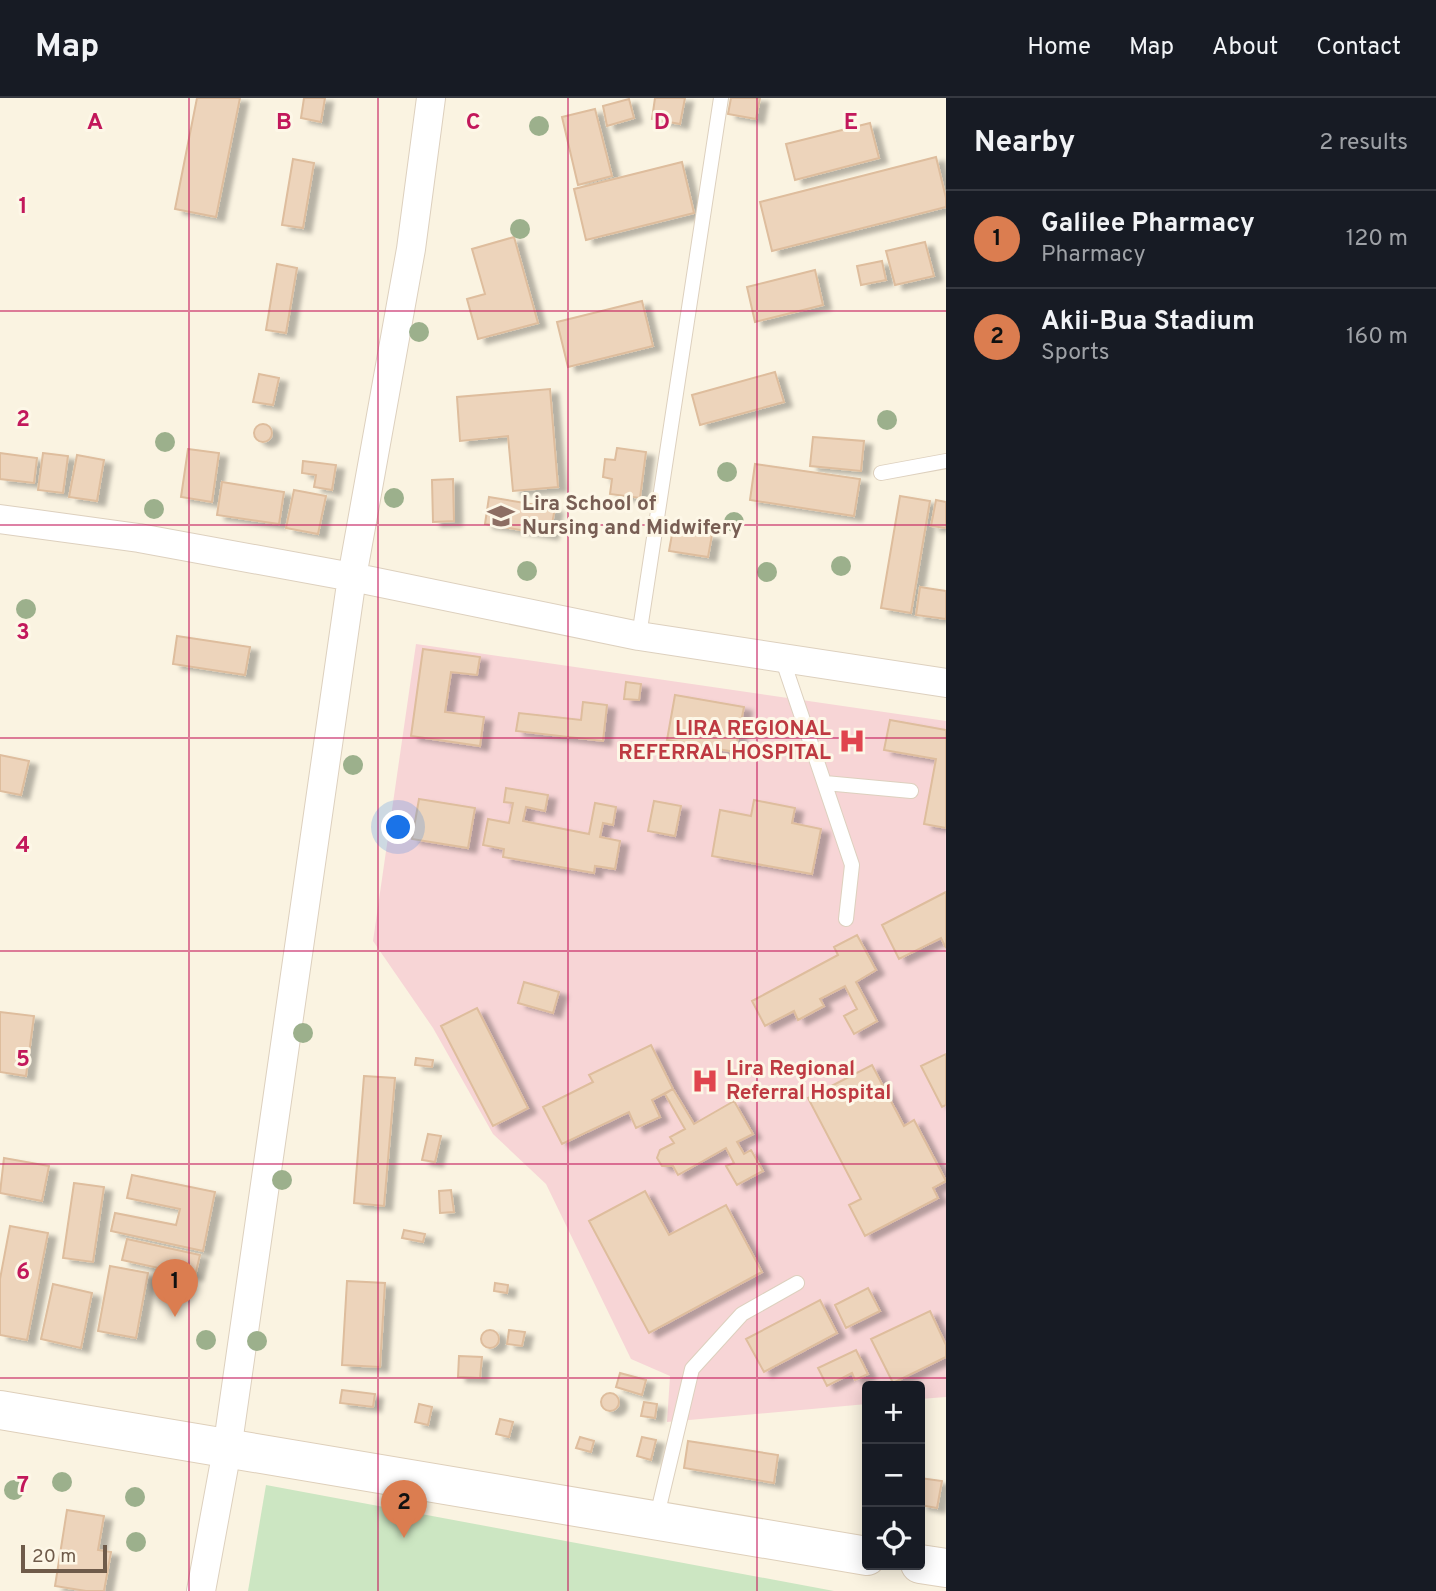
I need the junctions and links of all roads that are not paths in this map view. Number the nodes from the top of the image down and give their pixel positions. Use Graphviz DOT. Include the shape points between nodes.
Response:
graph roads {
  1 [pos="430,98"];
  2 [pos="721,98"];
  3 [pos="946,461"];
  4 [pos="881,473"];
  5 [pos="0,519"];
  6 [pos="352,577"];
  7 [pos="639,636"];
  8 [pos="782,658"];
  9 [pos="946,683"];
  10 [pos="825,783"];
  11 [pos="911,791"];
  12 [pos="846,919"];
  13 [pos="797,1283"];
  14 [pos="0,1410"];
  15 [pos="227,1450"];
  16 [pos="655,1521"];
  17 [pos="862,1555"];
  18 [pos="925,1565"];
  19 [pos="946,1569"];
  20 [pos="201,1591"];
  1 -- 6 [label="street" via="411,249"];
  2 -- 7 [label="lane"];
  3 -- 4 [label="lane"];
  5 -- 6 [label="street" via="139,538"];
  6 -- 7 [label="street"];
  6 -- 15 [label="street"];
  7 -- 8 [label="street"];
  8 -- 9 [label="street"];
  8 -- 10 [label="lane"];
  10 -- 11 [label="lane"];
  10 -- 12 [label="lane" via="852,865"];
  13 -- 16 [label="lane" via="742,1314 692,1368"];
  14 -- 15 [label="main road"];
  15 -- 16 [label="main road"];
  15 -- 20 [label="street"];
  16 -- 17 [label="main road"];
  18 -- 19 [label="main road"];
}
